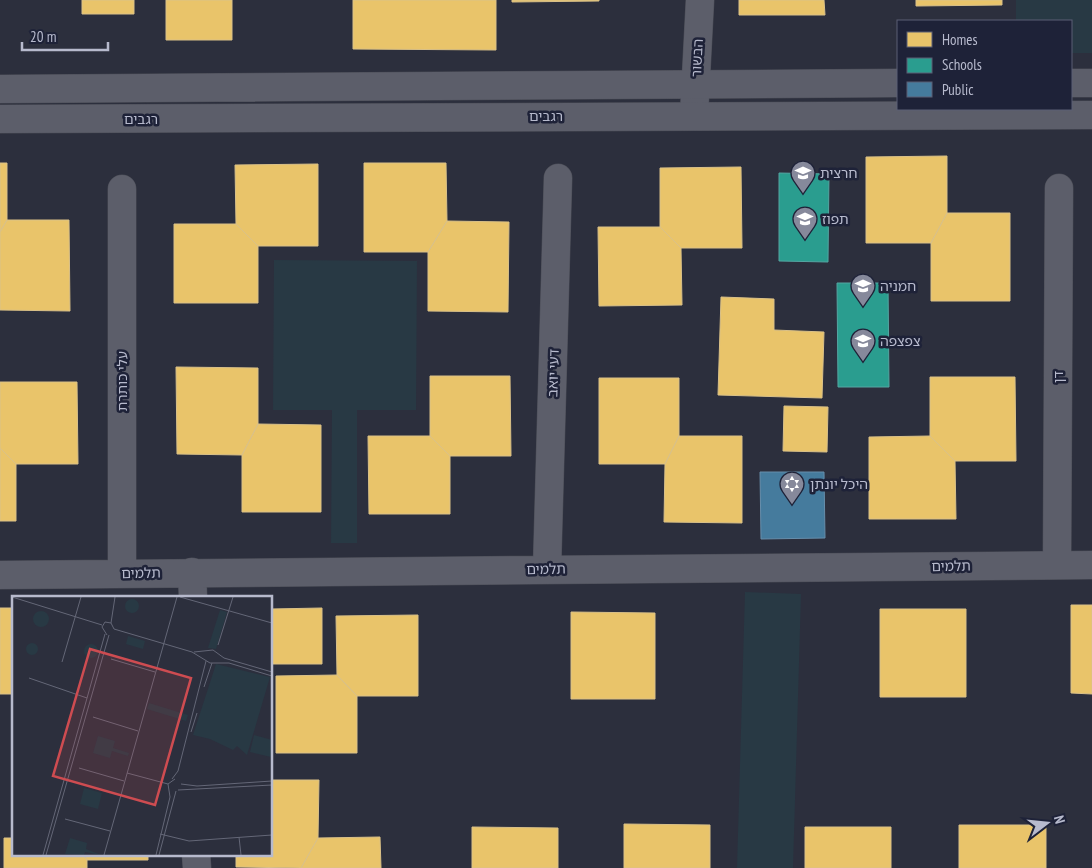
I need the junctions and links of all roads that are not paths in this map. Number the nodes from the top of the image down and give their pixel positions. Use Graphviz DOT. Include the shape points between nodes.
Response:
graph roads {
  1 [pos="700,0"];
  2 [pos="696,83"];
  3 [pos="897,83"];
  4 [pos="1072,83"];
  5 [pos="1092,83"];
  6 [pos="0,89"];
  7 [pos="694,115"];
  8 [pos="1092,116"];
  9 [pos="0,119"];
  10 [pos="558,178"];
  11 [pos="1059,188"];
  12 [pos="122,189"];
  13 [pos="1057,565"];
  14 [pos="1092,565"];
  15 [pos="547,569"];
  16 [pos="122,573"];
  17 [pos="0,576"];
  18 [pos="192,585"];
  1 -- 2 [label="street, הבשור"];
  2 -- 3 [label="street"];
  2 -- 6 [label="street"];
  2 -- 7 [label="street, הבשור"];
  4 -- 5 [label="street"];
  7 -- 8 [label="street, רגבים"];
  7 -- 9 [label="street, רגבים"];
  10 -- 15 [label="street, דעי יואב"];
  11 -- 13 [label="street, דן"];
  12 -- 16 [label="street, עלי כותרת"];
  13 -- 14 [label="street, תלמים"];
  13 -- 15 [label="street, תלמים"];
  15 -- 18 [label="street, תלמים"];
  16 -- 17 [label="street, תלמים"];
  16 -- 18 [label="street, תלמים"];
}
